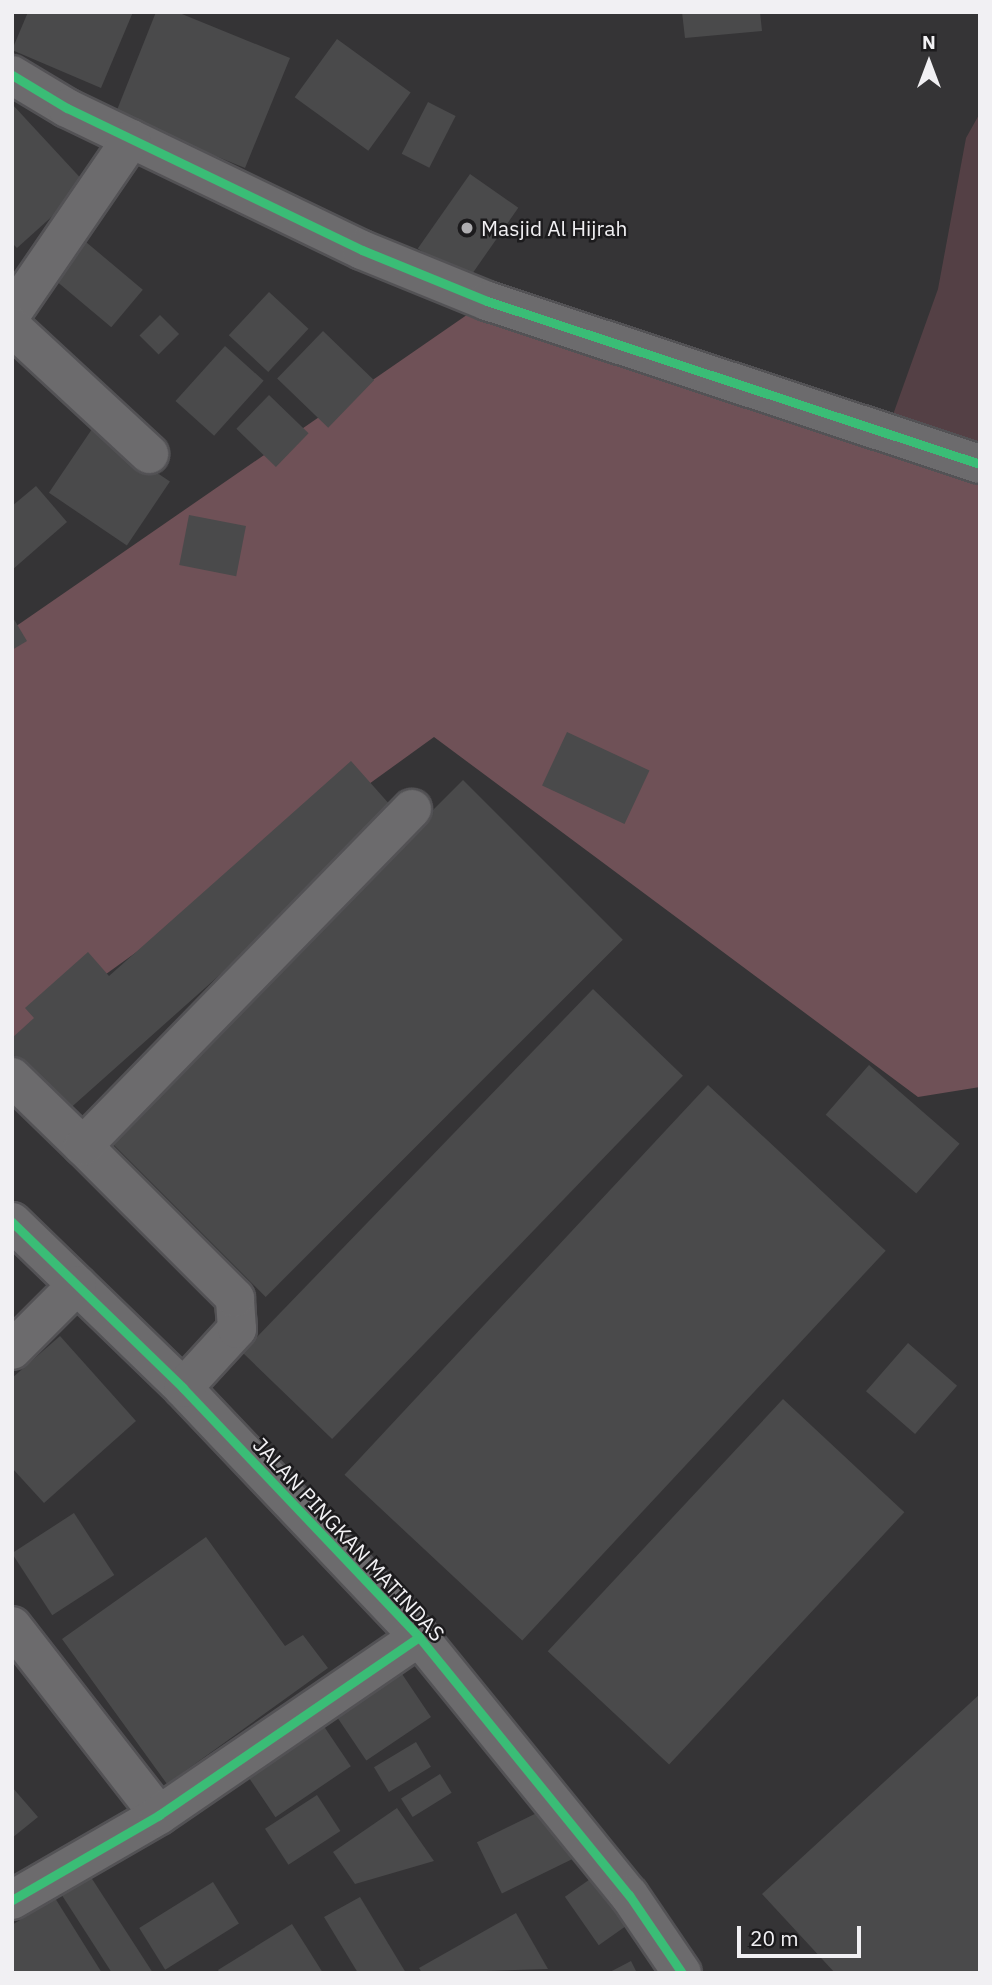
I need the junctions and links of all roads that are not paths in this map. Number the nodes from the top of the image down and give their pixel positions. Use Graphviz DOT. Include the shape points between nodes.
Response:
graph roads {
  1 [pos="21,81"];
  2 [pos="131,139"];
  3 [pos="12,313"];
  4 [pos="12,327"];
  5 [pos="149,454"];
  6 [pos="980,464"];
  7 [pos="412,809"];
  8 [pos="12,1077"];
  9 [pos="83,1146"];
  10 [pos="12,1222"];
  11 [pos="77,1285"];
  12 [pos="12,1350"];
  13 [pos="183,1388"];
  14 [pos="12,1626"];
  15 [pos="419,1637"];
  16 [pos="159,1815"];
  17 [pos="12,1900"];
  18 [pos="682,1973"];
  1 -- 2 [label="street"];
  2 -- 3 [label="street"];
  2 -- 6 [label="street" via="362,250 487,301"];
  4 -- 5 [label="street"];
  7 -- 9 [label="street"];
  8 -- 9 [label="street"];
  9 -- 13 [label="street" via="235,1298 237,1329"];
  10 -- 11 [label="street, JALAN PINGKAN MATINDAS"];
  11 -- 12 [label="street"];
  11 -- 13 [label="street, JALAN PINGKAN MATINDAS"];
  13 -- 15 [label="street, JALAN PINGKAN MATINDAS"];
  14 -- 16 [label="street"];
  15 -- 16 [label="street"];
  15 -- 18 [label="street, JALAN PINGKAN MATINDAS" via="629,1895"];
  16 -- 17 [label="street"];
}
